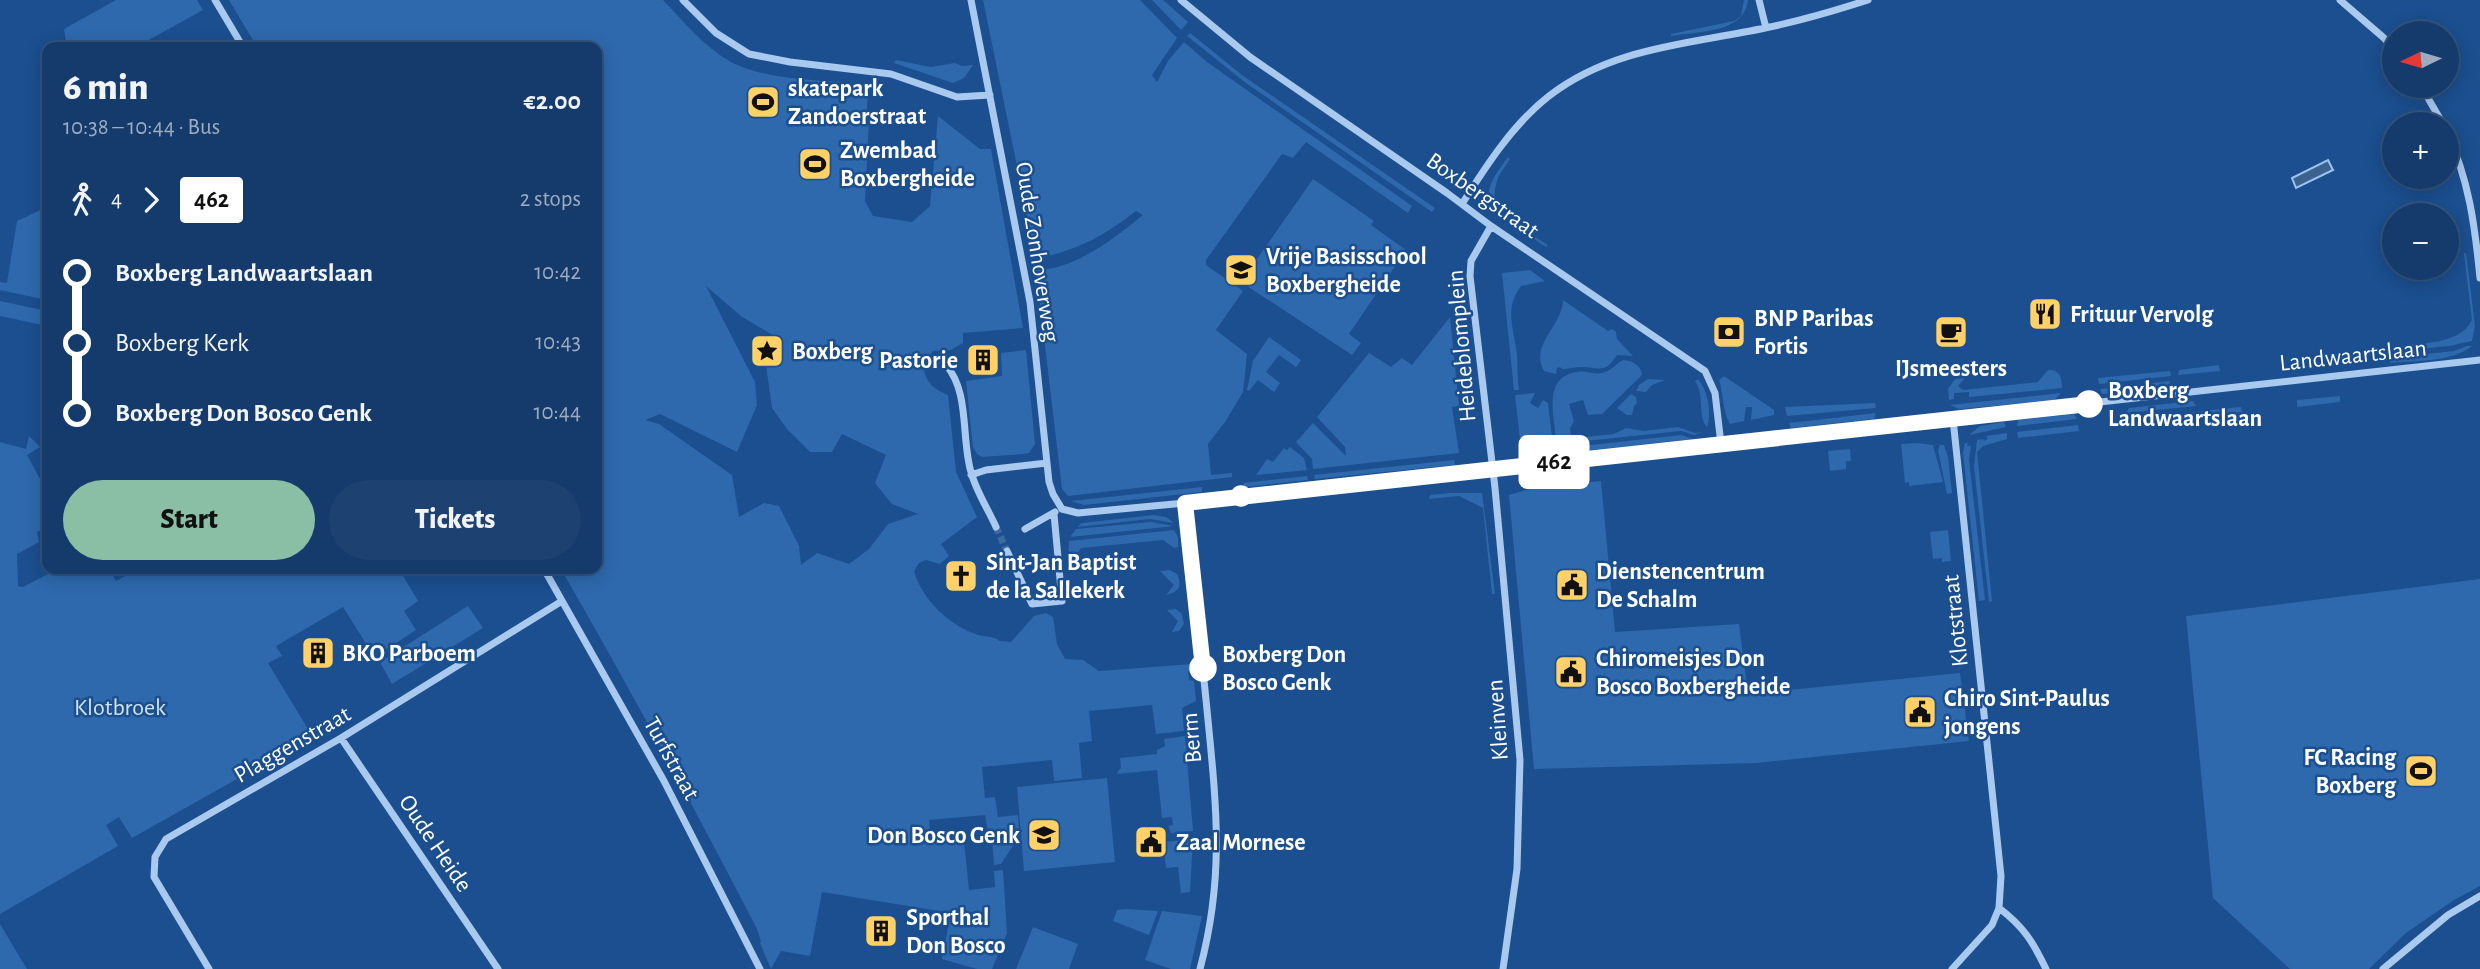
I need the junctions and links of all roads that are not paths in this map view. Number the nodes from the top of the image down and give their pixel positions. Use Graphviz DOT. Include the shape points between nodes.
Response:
graph roads {
  1 [pos="215,0"];
  2 [pos="683,0"];
  3 [pos="971,0"];
  4 [pos="1181,0"];
  5 [pos="1759,0"];
  6 [pos="1868,0"];
  7 [pos="2340,0"];
  8 [pos="1766,28"];
  9 [pos="2382,36"];
  10 [pos="240,42"];
  11 [pos="990,95"];
  12 [pos="2459,165"];
  13 [pos="1462,204"];
  14 [pos="1491,226"];
  15 [pos="2480,278"];
  16 [pos="2480,360"];
  17 [pos="946,365"];
  18 [pos="1953,419"];
  19 [pos="1721,444"];
  20 [pos="1047,463"];
  21 [pos="1492,468"];
  22 [pos="971,475"];
  23 [pos="1185,503"];
  24 [pos="1062,509"];
  25 [pos="1054,513"];
  26 [pos="996,527"];
  27 [pos="1025,529"];
  28 [pos="1007,551"];
  29 [pos="547,574"];
  30 [pos="562,601"];
  31 [pos="341,738"];
  32 [pos="2480,896"];
  33 [pos="1999,908"];
  34 [pos="209,969"];
  35 [pos="498,969"];
  36 [pos="760,969"];
  37 [pos="1200,969"];
  38 [pos="1503,969"];
  39 [pos="1952,969"];
  40 [pos="2046,969"];
  41 [pos="2383,969"];
  1 -- 10 [label="street"];
  2 -- 11 [label="street" via="716,33 749,54 891,74 957,97"];
  3 -- 11 [label="street, Oude Zonhoverweg"];
  4 -- 13 [label="street, Boxbergstraat" via="1251,57"];
  5 -- 8 [label="street"];
  6 -- 8 [label="street"];
  7 -- 9 [label="street"];
  8 -- 13 [label="street" via="1627,55 1571,80 1526,117"];
  11 -- 20 [label="street, Oude Zonhoverweg" via="1030,302"];
  12 -- 15 [label="street" via="2469,198"];
  13 -- 14 [label="street, Boxbergstraat"];
  14 -- 19 [label="street, Boxbergstraat" via="1705,372 1715,393"];
  14 -- 21 [label="street, Heideblomplein" via="1471,261 1470,276"];
  16 -- 18 [label="street, Landwaartslaan"];
  17 -- 22 [label="street" via="954,374"];
  18 -- 19 [label="street, Landwaartslaan"];
  18 -- 33 [label="street, Klotstraat" via="2001,876"];
  19 -- 21 [label="street, Landwaartslaan"];
  20 -- 22 [label="street"];
  20 -- 24 [label="street, Oude Zonhoverweg" via="1053,494"];
  21 -- 23 [label="street, Landwaartslaan"];
  21 -- 38 [label="street, Kleinven" via="1520,760 1517,869"];
  22 -- 26 [label="street"];
  23 -- 24 [label="street, Landwaartslaan" via="1078,513"];
  23 -- 37 [label="street, Berm" via="1218,831 1213,908"];
  24 -- 25 [label="street"];
  25 -- 27 [label="street"];
  25 -- 28 [label="street" via="1062,600 1032,604"];
  29 -- 30 [label="street, Turfstraat"];
  30 -- 31 [label="street, Plaggenstraat"];
  30 -- 36 [label="street, Turfstraat" via="664,781"];
  31 -- 34 [label="street, Plaggenstraat" via="166,839 155,857 155,877"];
  31 -- 35 [label="street, Oude Heide"];
  32 -- 41 [label="street" via="2448,915"];
  33 -- 39 [label="street, Klotstraat" via="1992,925"];
  33 -- 40 [label="street" via="2020,924"];
}
